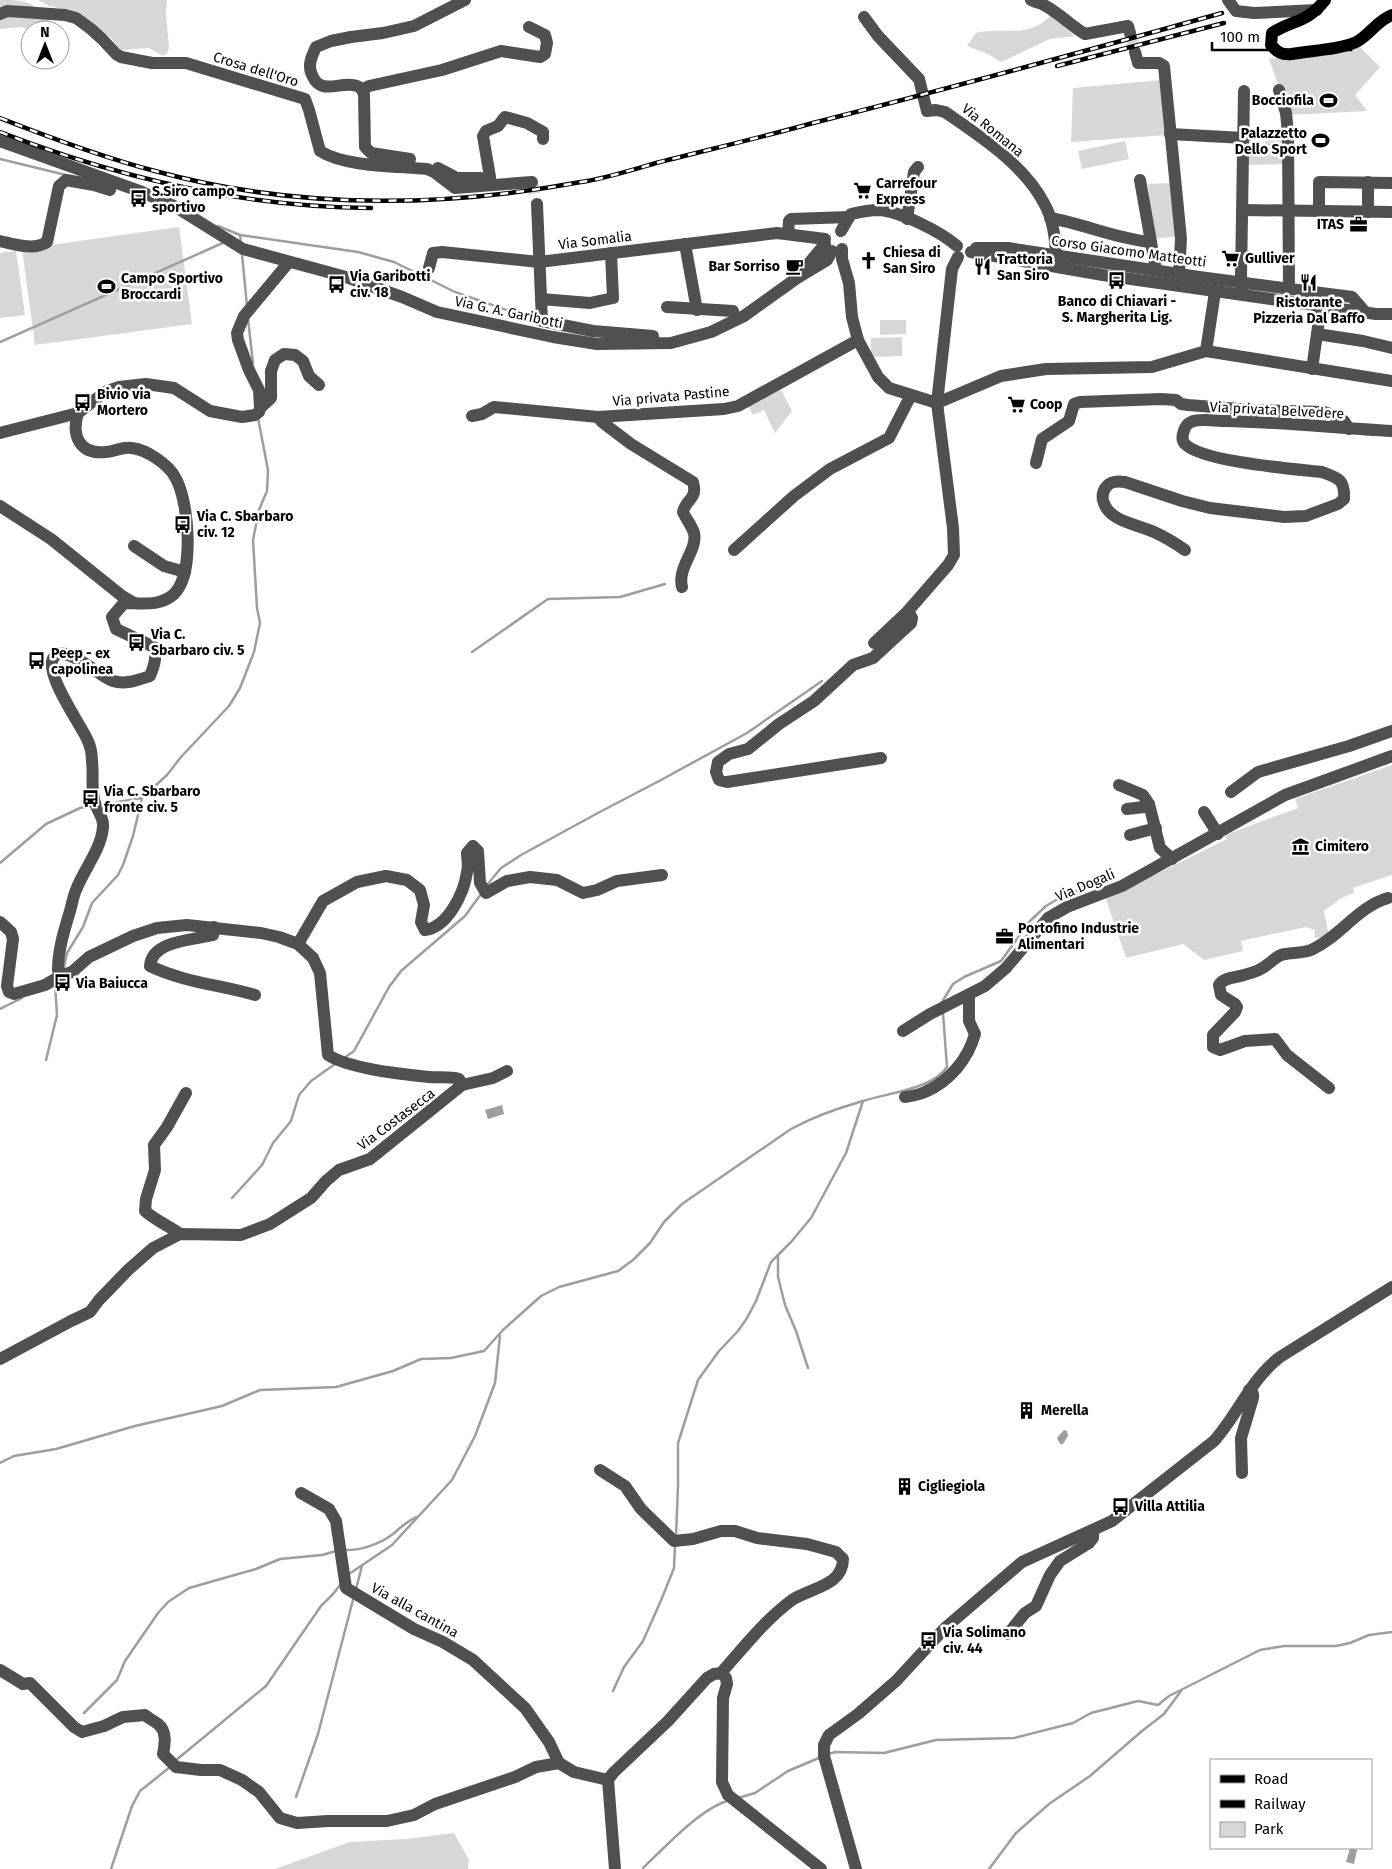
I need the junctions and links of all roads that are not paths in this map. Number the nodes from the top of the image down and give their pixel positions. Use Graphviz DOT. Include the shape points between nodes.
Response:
graph roads {
  1 [pos="465,0"];
  2 [pos="1228,0"];
  3 [pos="1036,2"];
  4 [pos="1321,5"];
  5 [pos="0,14"];
  6 [pos="1392,15"];
  7 [pos="864,18"];
  8 [pos="529,27"];
  9 [pos="1130,33"];
  10 [pos="1136,52"];
  11 [pos="362,90"];
  12 [pos="1279,90"];
  13 [pos="1244,91"];
  14 [pos="1170,134"];
  15 [pos="1244,138"];
  16 [pos="543,139"];
  17 [pos="0,141"];
  18 [pos="918,167"];
  19 [pos="490,177"];
  20 [pos="1140,180"];
  21 [pos="1368,182"];
  22 [pos="1392,183"];
  23 [pos="142,192"];
  24 [pos="537,204"];
  25 [pos="1243,210"];
  26 [pos="1288,212"];
  27 [pos="1319,212"];
  28 [pos="1368,212"];
  29 [pos="1392,212"];
  30 [pos="849,217"];
  31 [pos="907,218"];
  32 [pos="1050,218"];
  33 [pos="843,233"];
  34 [pos="782,234"];
  35 [pos="0,240"];
  36 [pos="1151,242"];
  37 [pos="685,244"];
  38 [pos="829,249"];
  39 [pos="957,251"];
  40 [pos="611,253"];
  41 [pos="1056,261"];
  42 [pos="288,262"];
  43 [pos="539,262"];
  44 [pos="429,268"];
  45 [pos="1156,270"];
  46 [pos="1179,274"];
  47 [pos="1243,282"];
  48 [pos="1289,288"];
  49 [pos="1215,292"];
  50 [pos="1242,296"];
  51 [pos="541,299"];
  52 [pos="1321,306"];
  53 [pos="667,307"];
  54 [pos="697,310"];
  55 [pos="733,311"];
  56 [pos="1365,312"];
  57 [pos="1392,314"];
  58 [pos="711,332"];
  59 [pos="1317,334"];
  60 [pos="858,340"];
  61 [pos="1392,348"];
  62 [pos="1206,351"];
  63 [pos="1312,369"];
  64 [pos="1392,381"];
  65 [pos="319,385"];
  66 [pos="911,395"];
  67 [pos="936,402"];
  68 [pos="260,408"];
  69 [pos="78,413"];
  70 [pos="472,416"];
  71 [pos="598,417"];
  72 [pos="1349,428"];
  73 [pos="1392,431"];
  74 [pos="0,432"];
  75 [pos="1036,463"];
  76 [pos="0,506"];
  77 [pos="134,546"];
  78 [pos="734,550"];
  79 [pos="1185,550"];
  80 [pos="185,572"];
  81 [pos="682,587"];
  82 [pos="134,603"];
  83 [pos="908,610"];
  84 [pos="874,643"];
  85 [pos="1392,731"];
  86 [pos="1392,756"];
  87 [pos="881,758"];
  88 [pos="1119,785"];
  89 [pos="1231,792"];
  90 [pos="1149,804"];
  91 [pos="1127,809"];
  92 [pos="1204,812"];
  93 [pos="1156,828"];
  94 [pos="1218,834"];
  95 [pos="1130,835"];
  96 [pos="1172,859"];
  97 [pos="662,875"];
  98 [pos="1391,897"];
  99 [pos="0,922"];
  100 [pos="214,928"];
  101 [pos="298,944"];
  102 [pos="62,975"];
  103 [pos="255,995"];
  104 [pos="968,995"];
  105 [pos="903,1031"];
  106 [pos="507,1071"];
  107 [pos="462,1086"];
  108 [pos="1329,1088"];
  109 [pos="186,1093"];
  110 [pos="905,1097"];
  111 [pos="180,1234"];
  112 [pos="1392,1287"];
  113 [pos="0,1359"];
  114 [pos="1249,1390"];
  115 [pos="600,1470"];
  116 [pos="1242,1473"];
  117 [pos="301,1493"];
  118 [pos="1093,1531"];
  119 [pos="1008,1634"];
  120 [pos="0,1670"];
  121 [pos="721,1673"];
  122 [pos="559,1763"];
  123 [pos="608,1780"];
  124 [pos="615,1869"];
  125 [pos="821,1869"];
  126 [pos="856,1869"];
  1 -- 11 [label="street" via="414,26 316,47 310,61 310,72 315,82 326,87 348,84"];
  2 -- 4 [label="street" via="1236,11 1254,13"];
  3 -- 9 [label="street" via="1085,34 1128,26"];
  4 -- 6 [label="main road" via="1305,20 1272,33 1271,45 1276,52 1292,54 1357,42 1382,19"];
  5 -- 19 [label="street, Crosa dell'Oro" via="23,12 76,18 122,57 186,63 305,99 320,151 331,158 427,169 455,188 532,182 522,174"];
  7 -- 32 [label="street, Via Romana" via="918,79 927,111 945,112 992,145 1033,187"];
  8 -- 11 [label="street" via="544,35 547,43 545,54 540,57 501,51"];
  10 -- 14 [label="street" via="1138,63 1164,66"];
  11 -- 19 [label="street" via="365,146 371,153 433,163 457,178"];
  12 -- 26 [label="street" via="1288,133"];
  13 -- 15 [label="street"];
  14 -- 15 [label="street"];
  14 -- 46 [label="street" via="1182,239"];
  15 -- 25 [label="street"];
  16 -- 19 [label="street" via="543,132 505,117 483,136"];
  17 -- 23 [label="street, Via G. A. Garibotti"];
  18 -- 31 [label="street" via="914,172"];
  20 -- 36 [label="street"];
  21 -- 22 [label="street"];
  21 -- 27 [label="street" via="1319,182"];
  21 -- 28 [label="street"];
  23 -- 35 [label="street" via="128,195 66,180 59,186 44,245"];
  23 -- 42 [label="street, Via G. A. Garibotti" via="174,206 243,249"];
  24 -- 43 [label="street"];
  25 -- 26 [label="street"];
  25 -- 47 [label="street"];
  26 -- 27 [label="street"];
  26 -- 48 [label="street"];
  27 -- 28 [label="street"];
  28 -- 29 [label="street"];
  30 -- 31 [label="street" via="864,211 880,210"];
  30 -- 33 [label="street"];
  30 -- 34 [label="street" via="791,219"];
  31 -- 39 [label="street" via="930,228"];
  32 -- 36 [label="street" via="1134,241"];
  32 -- 41 [label="street, Via Romana"];
  33 -- 38 [label="street" via="846,244"];
  33 -- 38 [label="street" via="831,231"];
  33 -- 39 [label="street" via="858,220 884,219 914,228"];
  34 -- 37 [label="street, Via Somalia"];
  34 -- 38 [label="street, Via Somalia"];
  36 -- 45 [label="street"];
  37 -- 40 [label="street, Via Somalia"];
  37 -- 54 [label="street"];
  38 -- 58 [label="street, Via G. A. Garibotti" via="797,278 744,316"];
  38 -- 60 [label="street" via="849,283"];
  39 -- 41 [label="street, Corso Giacomo Matteotti" via="967,258 971,250"];
  39 -- 67 [label="street"];
  40 -- 43 [label="street, Via Somalia"];
  40 -- 51 [label="street" via="613,298 590,303"];
  41 -- 45 [label="street, Corso Giacomo Matteotti"];
  41 -- 49 [label="street, Corso Giacomo Matteotti"];
  42 -- 58 [label="street, Via G. A. Garibotti" via="355,281 437,312 597,344 671,343"];
  42 -- 68 [label="street" via="244,316 237,333 248,370 259,390"];
  43 -- 44 [label="street, Via Somalia" via="442,252 433,253"];
  43 -- 51 [label="street"];
  45 -- 46 [label="street, Corso Giacomo Matteotti"];
  46 -- 47 [label="street, Corso Giacomo Matteotti"];
  47 -- 48 [label="street, Corso Giacomo Matteotti"];
  47 -- 50 [label="street"];
  48 -- 56 [label="street, Corso Giacomo Matteotti" via="1352,297"];
  49 -- 50 [label="street, Corso Giacomo Matteotti"];
  49 -- 62 [label="street"];
  50 -- 52 [label="street, Corso Giacomo Matteotti"];
  51 -- 58 [label="street" via="542,321 592,331 663,337"];
  52 -- 56 [label="street, Corso Giacomo Matteotti"];
  52 -- 59 [label="street"];
  53 -- 54 [label="street"];
  54 -- 55 [label="street"];
  56 -- 57 [label="street, Corso Giacomo Matteotti"];
  59 -- 61 [label="street"];
  59 -- 63 [label="street"];
  60 -- 66 [label="street" via="878,377 889,388"];
  60 -- 71 [label="street, Via privata Pastine" via="738,406"];
  62 -- 63 [label="street"];
  62 -- 67 [label="street" via="1152,367 1046,369 1001,376"];
  63 -- 64 [label="street"];
  65 -- 68 [label="street" via="303,361 295,354 284,354 275,360 271,371 271,398"];
  66 -- 67 [label="street"];
  66 -- 78 [label="street" via="889,438 830,469 794,496"];
  67 -- 83 [label="street" via="954,555"];
  68 -- 69 [label="street" via="255,415 242,417 210,410 174,388 146,384 105,392"];
  69 -- 74 [label="street"];
  69 -- 80 [label="street" via="75,430 80,444 88,450 107,452 132,448 158,460 175,476 188,527"];
  70 -- 71 [label="street, Via privata Pastine" via="494,408"];
  71 -- 81 [label="street" via="631,444 693,482 693,498 683,512 694,534 694,543 683,568"];
  72 -- 73 [label="street, Via privata Belvedere"];
  72 -- 75 [label="street" via="1344,421 1324,412 1188,405 1161,399 1080,402 1074,404 1069,421 1042,439"];
  72 -- 79 [label="street, Via privata Belvedere" via="1198,420 1189,422 1184,428 1184,444 1208,456 1322,472 1335,476 1344,484 1344,499 1306,516 1284,517 1210,508 1125,482 1107,484 1102,499 1115,517 1172,540"];
  76 -- 82 [label="street" via="51,539"];
  77 -- 80 [label="street" via="164,566"];
  80 -- 82 [label="street" via="174,594 150,605"];
  82 -- 102 [label="street" via="124,603 112,617 116,629 154,648 156,655 150,676 126,683 115,682 68,654 60,654 51,663 67,705 88,739 92,792 103,826 63,931 58,960 58,970"];
  83 -- 84 [label="street"];
  83 -- 87 [label="street" via="912,623 874,658 853,665 814,701 748,749 729,754 718,762 716,772 719,780 727,782"];
  85 -- 89 [label="street" via="1258,772"];
  86 -- 94 [label="street, Via Dogali" via="1285,795"];
  88 -- 90 [label="street" via="1143,795"];
  90 -- 91 [label="street"];
  90 -- 93 [label="street"];
  92 -- 94 [label="street"];
  93 -- 95 [label="street"];
  93 -- 96 [label="street" via="1160,848"];
  94 -- 96 [label="street, Via Dogali"];
  96 -- 104 [label="street, Via Dogali" via="1122,886 1067,907 1048,918 1006,968 985,986"];
  97 -- 101 [label="street" via="617,880 583,893 557,880 530,877 507,881 486,893 480,883 478,851 473,846 467,852 464,888 451,912 435,929 425,930 420,890 407,880 386,876 357,882 323,901"];
  98 -- 108 [label="street" via="1379,900 1313,949 1284,954 1256,971 1225,980 1219,985 1222,995 1237,1007 1213,1035 1214,1047 1220,1050 1245,1042 1274,1040 1287,1055"];
  99 -- 102 [label="street" via="11,932 13,939 9,992 14,994 45,985"];
  100 -- 101 [label="street" via="279,937"];
  100 -- 102 [label="street" via="187,925 157,928 132,936"];
  100 -- 103 [label="street" via="213,936 179,940 161,949 150,966 166,974"];
  101 -- 107 [label="street" via="313,958 320,973 328,1055 361,1066 431,1077 447,1076 459,1079"];
  104 -- 105 [label="street, Via Dogali"];
  104 -- 110 [label="street" via="969,1021 975,1034 963,1062 942,1082 924,1092"];
  106 -- 107 [label="street, Via Costasecca"];
  107 -- 111 [label="street, Via Costasecca" via="370,1159 339,1170 311,1198 270,1224 241,1235"];
  109 -- 111 [label="street" via="154,1145 155,1170 145,1204 145,1211"];
  111 -- 113 [label="street, Via Costasecca" via="153,1248 90,1312"];
  112 -- 114 [label="street" via="1280,1357 1266,1368"];
  114 -- 116 [label="street" via="1253,1398 1241,1438"];
  114 -- 118 [label="street" via="1214,1441 1129,1509"];
  115 -- 121 [label="street" via="625,1486 641,1509 674,1541 735,1531 757,1538 807,1544 836,1552 843,1559 843,1567 837,1577 793,1600 766,1623"];
  117 -- 122 [label="street, Via alla cantina" via="329,1509 336,1521 346,1588 465,1655 525,1708 549,1742"];
  118 -- 119 [label="street" via="1089,1543 1060,1560 1036,1606 1025,1613"];
  118 -- 126 [label="street" via="1022,1562 945,1628 896,1681 827,1738 824,1756"];
  120 -- 122 [label="street" via="23,1684 30,1683 82,1732 123,1717 145,1715 159,1724 164,1734 163,1754 176,1766 220,1770 242,1780 259,1792 280,1818 297,1823 387,1821 414,1815 435,1804 536,1767"];
  121 -- 123 [label="street" via="707,1678"];
  121 -- 125 [label="street" via="727,1684 723,1698 722,1782 728,1795"];
  122 -- 123 [label="street" via="574,1772"];
  123 -- 124 [label="street"];
}
